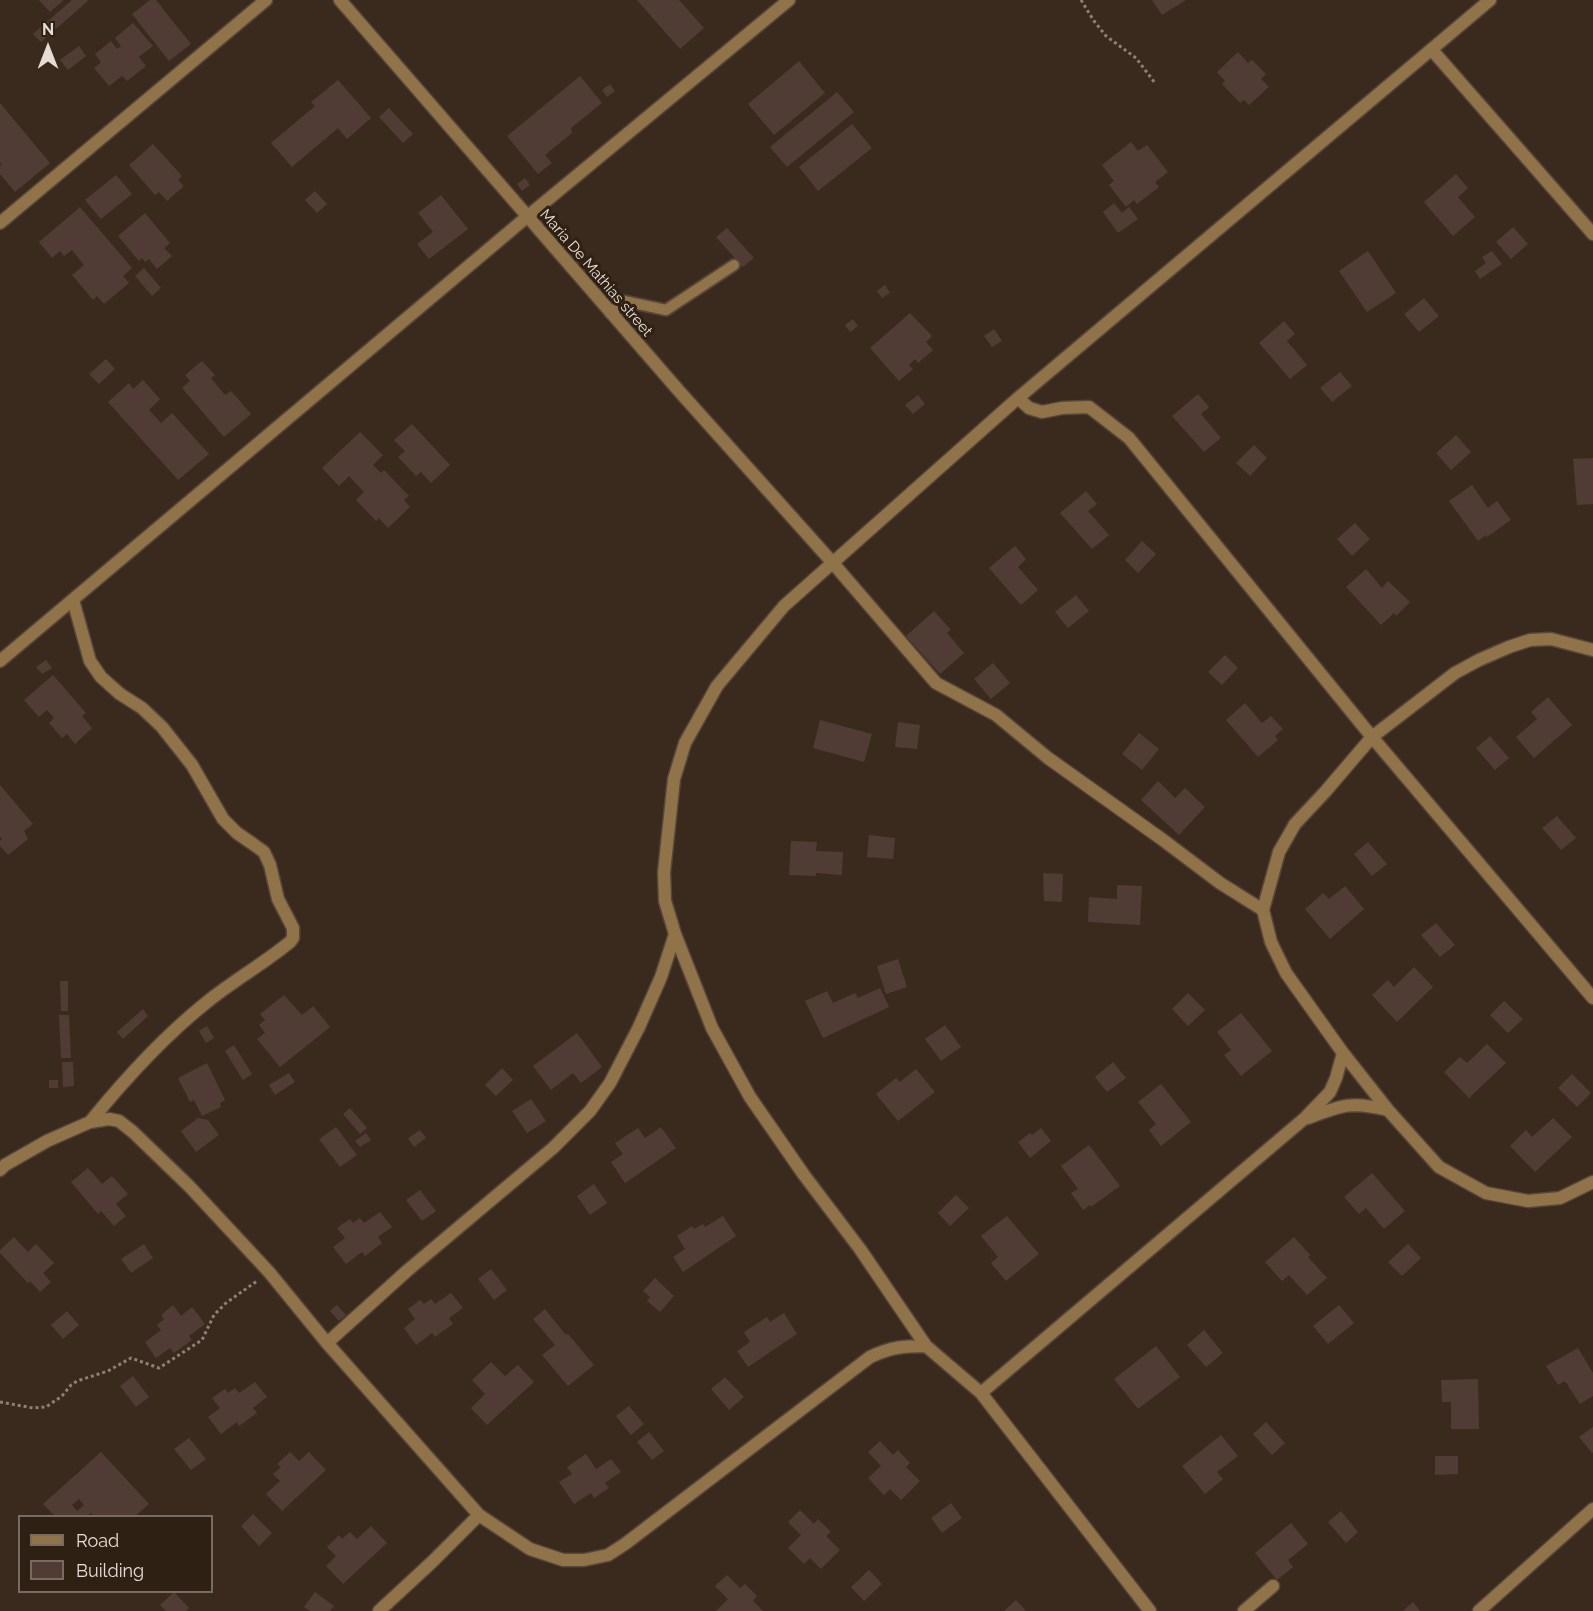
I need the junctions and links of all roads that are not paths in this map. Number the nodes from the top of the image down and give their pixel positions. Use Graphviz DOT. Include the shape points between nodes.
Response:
graph roads {
  1 [pos="266,0"];
  2 [pos="340,0"];
  3 [pos="789,0"];
  4 [pos="1490,0"];
  5 [pos="1432,50"];
  6 [pos="528,216"];
  7 [pos="0,223"];
  8 [pos="1593,234"];
  9 [pos="734,265"];
  10 [pos="610,313"];
  11 [pos="1018,398"];
  12 [pos="832,562"];
  13 [pos="73,600"];
  14 [pos="1593,650"];
  15 [pos="0,660"];
  16 [pos="1372,737"];
  17 [pos="1263,910"];
  18 [pos="675,934"];
  19 [pos="1593,998"];
  20 [pos="1343,1053"];
  21 [pos="1388,1110"];
  22 [pos="1305,1118"];
  23 [pos="90,1122"];
  24 [pos="0,1170"];
  25 [pos="1593,1182"];
  26 [pos="327,1343"];
  27 [pos="926,1346"];
  28 [pos="981,1393"];
  29 [pos="1593,1509"];
  30 [pos="479,1515"];
  31 [pos="1273,1586"];
  32 [pos="379,1611"];
  33 [pos="1150,1611"];
  34 [pos="1244,1611"];
  35 [pos="1479,1611"];
  1 -- 7 [label="street"];
  2 -- 6 [label="street, Maria De Mathias street"];
  3 -- 6 [label="street"];
  4 -- 5 [label="street"];
  5 -- 8 [label="street"];
  5 -- 11 [label="street"];
  6 -- 10 [label="street, Maria De Mathias street"];
  6 -- 13 [label="street"];
  9 -- 10 [label="lane" via="666,310 624,301"];
  10 -- 12 [label="street, Maria De Mathias street"];
  11 -- 12 [label="street"];
  11 -- 16 [label="street" via="1041,412 1089,407 1129,438"];
  12 -- 17 [label="street, Maria De Mathias street" via="936,683 996,715 1048,758"];
  12 -- 18 [label="street" via="784,606 717,686 685,743 674,779 664,872 665,901"];
  13 -- 15 [label="street"];
  13 -- 23 [label="street" via="90,660 101,677 162,727 192,765 223,819 264,852 278,899 294,933 290,942 208,1001 168,1036"];
  14 -- 16 [label="street" via="1551,639 1509,647 1455,673"];
  16 -- 17 [label="street" via="1295,824 1279,852"];
  16 -- 19 [label="street"];
  17 -- 20 [label="street" via="1271,942 1286,973"];
  18 -- 26 [label="street" via="639,1026 610,1083 590,1111 553,1148"];
  18 -- 27 [label="street" via="712,1028 750,1097"];
  20 -- 21 [label="street"];
  20 -- 22 [label="street" via="1330,1092"];
  21 -- 22 [label="street" via="1357,1104"];
  21 -- 25 [label="street" via="1439,1167 1486,1193 1528,1201 1560,1197"];
  22 -- 28 [label="street"];
  23 -- 24 [label="street" via="47,1141"];
  23 -- 26 [label="street" via="119,1121 132,1132 270,1272"];
  26 -- 30 [label="street"];
  27 -- 28 [label="street"];
  27 -- 30 [label="street" via="900,1346 870,1357 608,1555 563,1560 530,1549"];
  28 -- 33 [label="street"];
  29 -- 35 [label="street"];
  30 -- 32 [label="street"];
  31 -- 34 [label="street"];
}
